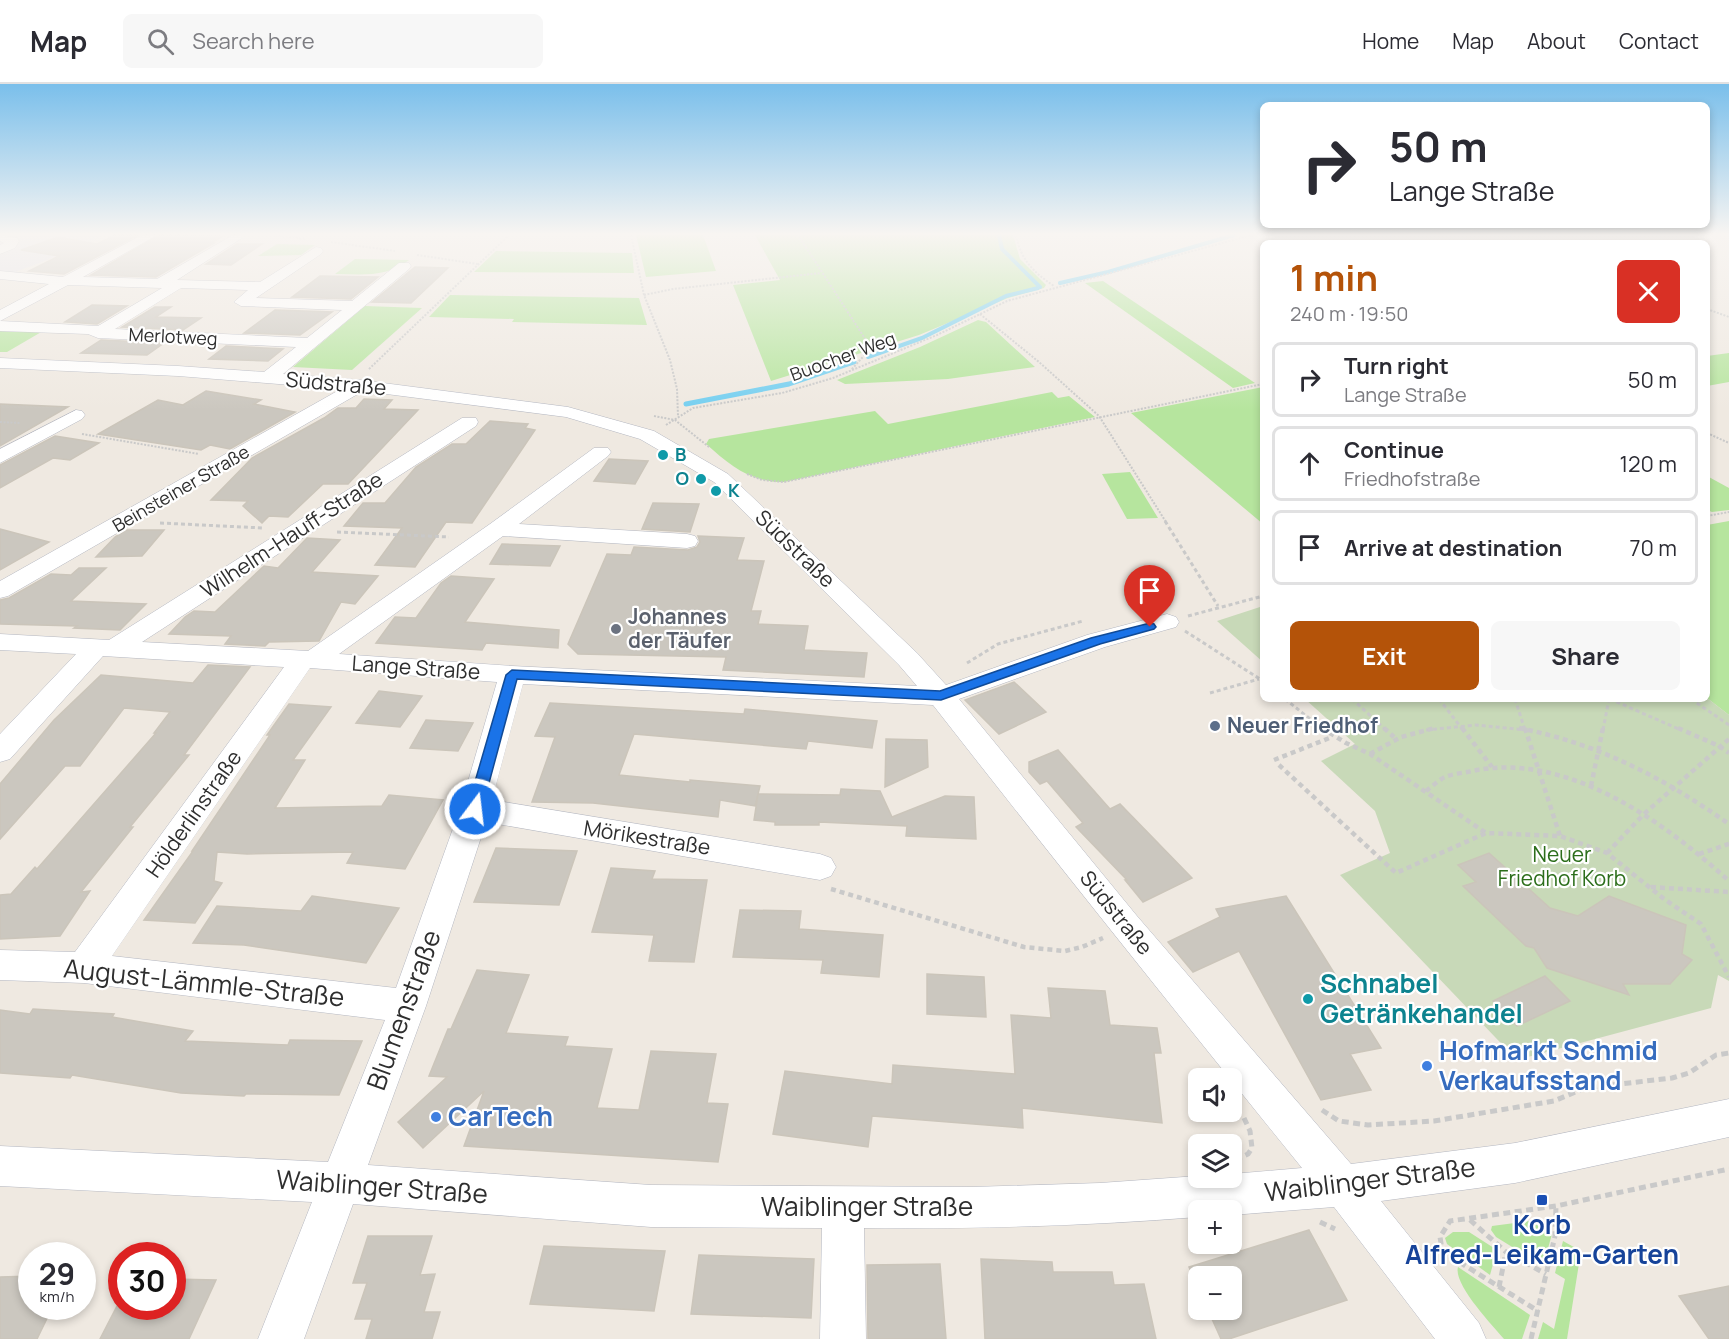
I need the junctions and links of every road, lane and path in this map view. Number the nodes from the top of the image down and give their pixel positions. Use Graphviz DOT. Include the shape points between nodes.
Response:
graph roads {
  1 [pos="41,294"];
  2 [pos="162,294"];
  3 [pos="253,294"];
  4 [pos="370,294"];
  5 [pos="449,294"];
  6 [pos="651,294"];
  7 [pos="835,294"];
  8 [pos="1032,294"];
  9 [pos="644,295"];
  10 [pos="274,303"];
  11 [pos="356,306"];
  12 [pos="1710,310"];
  13 [pos="980,314"];
  14 [pos="0,316"];
  15 [pos="1729,317"];
  16 [pos="0,326"];
  17 [pos="98,333"];
  18 [pos="223,340"];
  19 [pos="311,343"];
  20 [pos="198,357"];
  21 [pos="0,363"];
  22 [pos="850,371"];
  23 [pos="268,378"];
  24 [pos="361,380"];
  25 [pos="1260,385"];
  26 [pos="76,415"];
  27 [pos="678,416"];
  28 [pos="1099,416"];
  29 [pos="675,420"];
  30 [pos="469,422"];
  31 [pos="48,430"];
  32 [pos="1710,434"];
  33 [pos="1729,443"];
  34 [pos="601,452"];
  35 [pos="0,457"];
  36 [pos="230,461"];
  37 [pos="744,473"];
  38 [pos="1729,512"];
  39 [pos="1710,515"];
  40 [pos="123,521"];
  41 [pos="299,530"];
  42 [pos="492,534"];
  43 [pos="687,541"];
  44 [pos="0,591"];
  45 [pos="1260,597"];
  46 [pos="1218,606"];
  47 [pos="1167,622"];
  48 [pos="0,642"];
  49 [pos="105,648"];
  50 [pos="308,659"];
  51 [pos="512,675"];
  52 [pos="1260,679"];
  53 [pos="1260,680"];
  54 [pos="1210,693"];
  55 [pos="941,696"];
  56 [pos="1289,702"];
  57 [pos="1355,702"];
  58 [pos="1442,702"];
  59 [pos="1516,702"];
  60 [pos="1609,702"];
  61 [pos="1617,702"];
  62 [pos="1698,702"];
  63 [pos="1459,725"];
  64 [pos="1729,725"];
  65 [pos="1524,729"];
  66 [pos="1332,737"];
  67 [pos="1394,737"];
  68 [pos="1729,739"];
  69 [pos="1719,746"];
  70 [pos="1599,750"];
  71 [pos="0,752"];
  72 [pos="1729,753"];
  73 [pos="1370,754"];
  74 [pos="1274,760"];
  75 [pos="1279,765"];
  76 [pos="1492,767"];
  77 [pos="1539,772"];
  78 [pos="1591,786"];
  79 [pos="1677,787"];
  80 [pos="1426,791"];
  81 [pos="475,809"];
  82 [pos="1644,814"];
  83 [pos="1729,824"];
  84 [pos="1486,833"];
  85 [pos="1560,836"];
  86 [pos="1729,844"];
  87 [pos="1607,853"];
  88 [pos="1699,854"];
  89 [pos="820,867"];
  90 [pos="1729,881"];
  91 [pos="1650,887"];
  92 [pos="1729,892"];
  93 [pos="1125,926"];
  94 [pos="0,965"];
  95 [pos="84,968"];
  96 [pos="1729,977"];
  97 [pos="408,1006"];
  98 [pos="1729,1053"];
  99 [pos="1312,1103"];
  100 [pos="1242,1116"];
  101 [pos="1729,1118"];
  102 [pos="1242,1156"];
  103 [pos="0,1166"];
  104 [pos="1729,1169"];
  105 [pos="339,1183"];
  106 [pos="1343,1186"];
  107 [pos="1556,1206"];
  108 [pos="843,1208"];
  109 [pos="1315,1220"];
  110 [pos="1470,1220"];
  111 [pos="1342,1235"];
  112 [pos="1440,1250"];
  113 [pos="1506,1252"];
  114 [pos="1446,1267"];
  115 [pos="1546,1274"];
  116 [pos="1499,1287"];
  117 [pos="1538,1311"];
  118 [pos="281,1339"];
  119 [pos="843,1339"];
  120 [pos="1462,1339"];
  121 [pos="1531,1339"];
  1 -- 14 [label="street"];
  2 -- 17 [label="street"];
  3 -- 10 [label="street" via="241,302"];
  4 -- 11 [label="street"];
  5 -- 24 [label="path"];
  6 -- 9 [label="path"];
  7 -- 22 [label="path" via="871,348"];
  8 -- 13 [label="path, Buocher Weg"];
  9 -- 27 [label="path" via="670,360"];
  10 -- 11 [label="street"];
  10 -- 18 [label="street"];
  11 -- 19 [label="street"];
  12 -- 15 [label="path"];
  13 -- 22 [label="path, Buocher Weg"];
  13 -- 28 [label="path"];
  16 -- 17 [label="street, Merlotweg" via="91,329"];
  17 -- 18 [label="street, Merlotweg"];
  18 -- 19 [label="street, Merlotweg"];
  18 -- 20 [label="street"];
  19 -- 23 [label="street"];
  21 -- 23 [label="street, Südstraße"];
  22 -- 27 [label="path, Buocher Weg" via="782,393 693,408"];
  23 -- 24 [label="street, Südstraße"];
  24 -- 36 [label="street, Beinsteiner Straße"];
  24 -- 55 [label="street, Südstraße" via="568,412 648,435 721,478 908,659"];
  25 -- 28 [label="path"];
  26 -- 31 [label="street"];
  27 -- 29 [label="path"];
  28 -- 37 [label="path" via="783,482"];
  28 -- 46 [label="path"];
  30 -- 41 [label="street, Wilhelm-Hauff-Straße"];
  31 -- 35 [label="street"];
  31 -- 36 [label="path" via="108,437"];
  32 -- 33 [label="path"];
  34 -- 42 [label="street, Hölderlinstraße"];
  36 -- 40 [label="street, Beinsteiner Straße"];
  38 -- 39 [label="path"];
  40 -- 41 [label="path"];
  40 -- 44 [label="street, Beinsteiner Straße"];
  41 -- 42 [label="path"];
  41 -- 49 [label="street, Wilhelm-Hauff-Straße"];
  42 -- 43 [label="street"];
  42 -- 50 [label="street, Hölderlinstraße"];
  45 -- 46 [label="path"];
  46 -- 47 [label="path"];
  47 -- 52 [label="path" via="1211,645"];
  47 -- 55 [label="street" via="1096,641"];
  48 -- 49 [label="street, Lange Straße"];
  49 -- 50 [label="street, Lange Straße"];
  49 -- 71 [label="street, Wilhelm-Hauff-Straße"];
  50 -- 51 [label="street, Lange Straße"];
  50 -- 95 [label="street, Hölderlinstraße"];
  51 -- 55 [label="street, Lange Straße"];
  51 -- 81 [label="street, Blumenstraße"];
  53 -- 54 [label="path"];
  55 -- 93 [label="street, Südstraße"];
  56 -- 66 [label="path"];
  57 -- 67 [label="path"];
  58 -- 63 [label="path"];
  59 -- 65 [label="path"];
  60 -- 70 [label="path"];
  61 -- 69 [label="path"];
  62 -- 64 [label="path"];
  63 -- 65 [label="path"];
  63 -- 67 [label="path"];
  63 -- 76 [label="path"];
  65 -- 70 [label="path"];
  65 -- 77 [label="path"];
  66 -- 73 [label="path"];
  66 -- 74 [label="path"];
  67 -- 73 [label="path"];
  68 -- 69 [label="path"];
  69 -- 72 [label="path"];
  69 -- 79 [label="path"];
  70 -- 78 [label="path"];
  70 -- 79 [label="path"];
  73 -- 80 [label="path"];
  75 -- 84 [label="path" via="1396,873"];
  76 -- 77 [label="path"];
  76 -- 80 [label="path" via="1444,777"];
  77 -- 78 [label="path"];
  77 -- 85 [label="path"];
  78 -- 82 [label="path"];
  79 -- 82 [label="path"];
  79 -- 83 [label="path"];
  80 -- 84 [label="path"];
  81 -- 89 [label="street, Mörikestraße"];
  81 -- 97 [label="street, Blumenstraße"];
  82 -- 87 [label="path"];
  82 -- 88 [label="path"];
  84 -- 85 [label="path"];
  85 -- 87 [label="path"];
  86 -- 88 [label="path"];
  87 -- 91 [label="path"];
  88 -- 90 [label="path"];
  89 -- 93 [label="path" via="829,888 1024,947 1081,949"];
  91 -- 92 [label="path"];
  91 -- 96 [label="path" via="1701,924"];
  93 -- 106 [label="street, Südstraße"];
  94 -- 95 [label="street, August-Lämmle-Straße"];
  95 -- 97 [label="street, August-Lämmle-Straße"];
  97 -- 105 [label="street, Blumenstraße"];
  98 -- 99 [label="path" via="1716,1055 1689,1073 1672,1078 1585,1088 1554,1101 1434,1121 1368,1125 1339,1121"];
  100 -- 102 [label="path" via="1250,1131 1252,1148"];
  101 -- 106 [label="street, Waiblinger Straße" via="1515,1163"];
  103 -- 105 [label="street, Waiblinger Straße"];
  104 -- 107 [label="path"];
  105 -- 108 [label="street, Waiblinger Straße" via="651,1206"];
  105 -- 118 [label="street, Blumenstraße"];
  106 -- 108 [label="street, Waiblinger Straße" via="1100,1204"];
  106 -- 120 [label="street, Südstraße"];
  107 -- 110 [label="path"];
  107 -- 115 [label="path" via="1556,1236"];
  108 -- 119 [label="street"];
  109 -- 111 [label="path"];
  110 -- 112 [label="path" via="1450,1221 1441,1231"];
  110 -- 113 [label="path"];
  112 -- 114 [label="path"];
  112 -- 116 [label="path"];
  113 -- 115 [label="path"];
  113 -- 116 [label="path"];
  115 -- 117 [label="path"];
  116 -- 117 [label="path"];
  117 -- 121 [label="path"];
}
